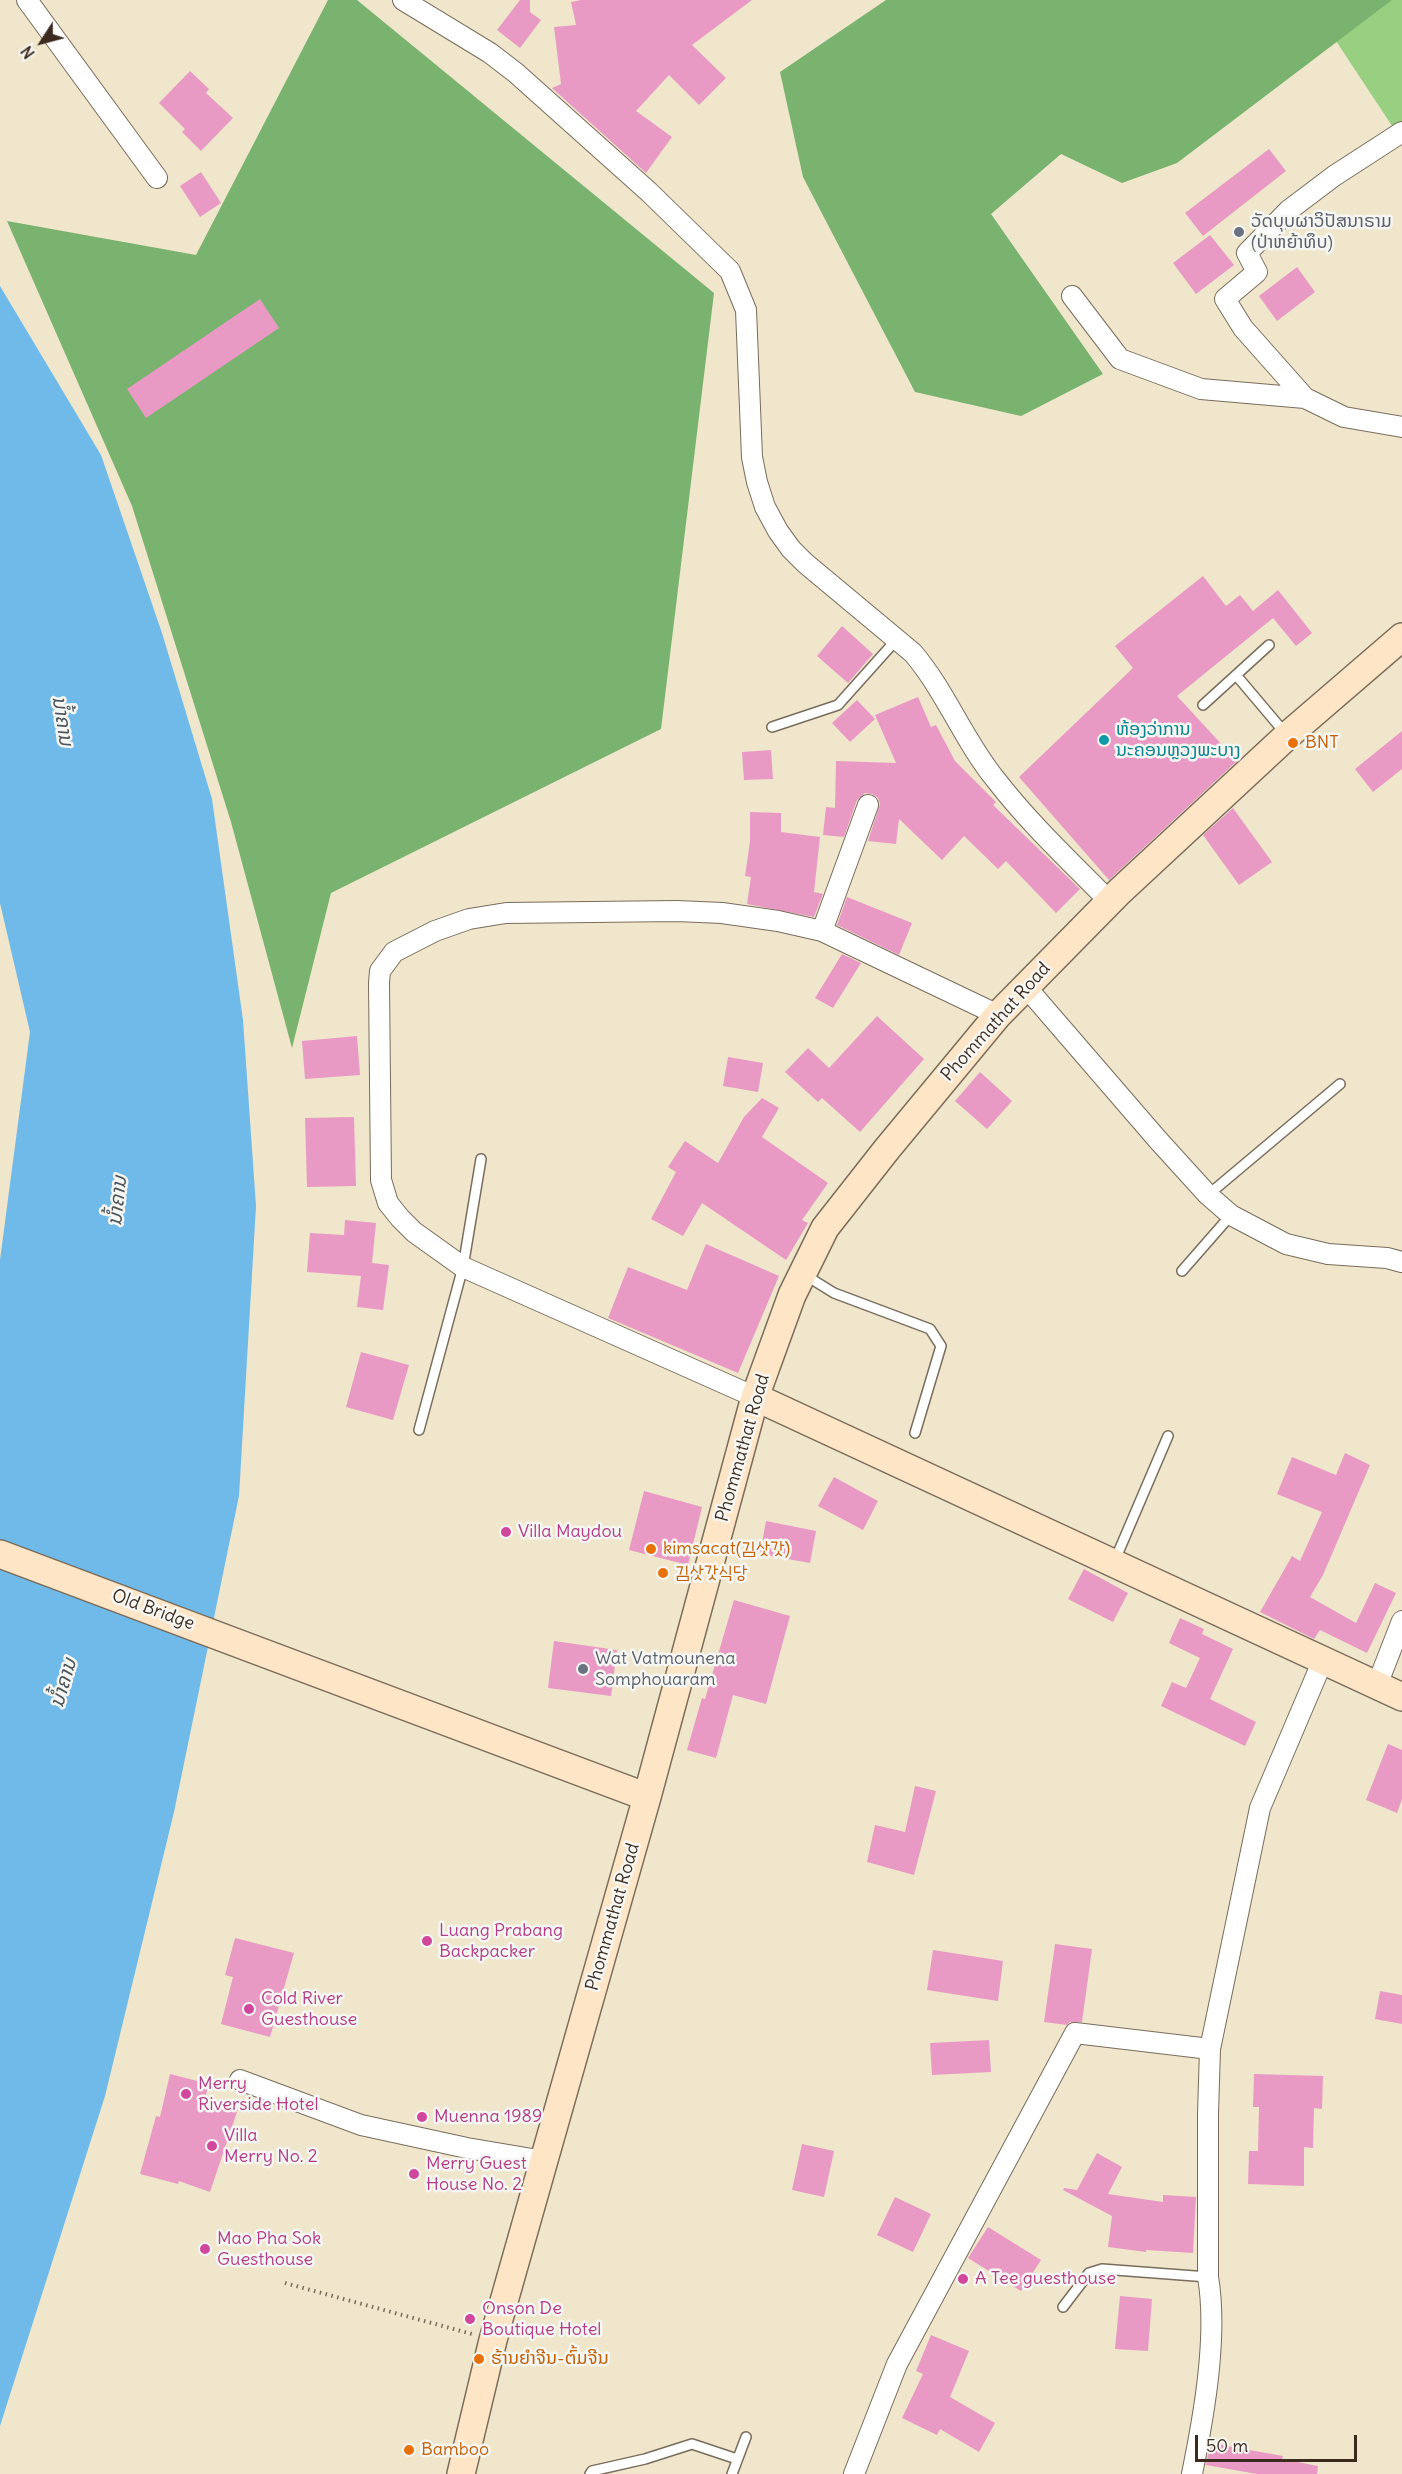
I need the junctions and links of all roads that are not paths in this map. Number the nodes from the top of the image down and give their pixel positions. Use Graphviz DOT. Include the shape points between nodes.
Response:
graph roads {
  1 [pos="27,0"];
  2 [pos="402,0"];
  3 [pos="1402,132"];
  4 [pos="157,178"];
  5 [pos="1072,296"];
  6 [pos="1305,398"];
  7 [pos="1402,427"];
  8 [pos="1402,637"];
  9 [pos="897,639"];
  10 [pos="1269,645"];
  11 [pos="1236,675"];
  12 [pos="1203,705"];
  13 [pos="772,727"];
  14 [pos="1287,736"];
  15 [pos="868,806"];
  16 [pos="1109,901"];
  17 [pos="822,931"];
  18 [pos="1026,987"];
  19 [pos="998,1015"];
  20 [pos="1340,1084"];
  21 [pos="482,1159"];
  22 [pos="1208,1195"];
  23 [pos="1231,1215"];
  24 [pos="1402,1262"];
  25 [pos="463,1267"];
  26 [pos="1182,1271"];
  27 [pos="803,1273"];
  28 [pos="755,1397"];
  29 [pos="419,1430"];
  30 [pos="915,1433"];
  31 [pos="1168,1436"];
  32 [pos="0,1554"];
  33 [pos="1113,1563"];
  34 [pos="1402,1621"];
  35 [pos="1323,1660"];
  36 [pos="1377,1685"];
  37 [pos="1402,1697"];
  38 [pos="647,1797"];
  39 [pos="1210,2049"];
  40 [pos="240,2080"];
  41 [pos="544,2161"];
  42 [pos="1208,2277"];
  43 [pos="1063,2307"];
  44 [pos="746,2437"];
  45 [pos="468,2446"];
  46 [pos="737,2459"];
  47 [pos="461,2474"];
  48 [pos="474,2474"];
  49 [pos="590,2474"];
  50 [pos="732,2474"];
  51 [pos="854,2474"];
  52 [pos="1192,2474"];
  1 -- 4 [label="street"];
  2 -- 9 [label="street" via="490,53 649,192 730,272 746,310 752,457 765,507 791,549"];
  3 -- 6 [label="street" via="1288,210 1247,253 1257,272 1225,299 1243,328"];
  5 -- 6 [label="street" via="1120,359 1201,389"];
  6 -- 7 [label="street" via="1344,417"];
  8 -- 14 [label="street, Phommathat Road"];
  9 -- 13 [label="lane" via="838,705"];
  9 -- 16 [label="street" via="928,671 995,779"];
  10 -- 11 [label="lane"];
  11 -- 12 [label="lane"];
  11 -- 14 [label="lane"];
  14 -- 16 [label="street, Phommathat Road"];
  15 -- 17 [label="street"];
  16 -- 18 [label="street, Phommathat Road"];
  17 -- 19 [label="street"];
  17 -- 25 [label="street" via="723,913 506,913 469,919 393,952 380,971 379,984 381,1180 388,1203 400,1218"];
  18 -- 19 [label="street, Phommathat Road"];
  18 -- 22 [label="street"];
  19 -- 27 [label="street, Phommathat Road" via="825,1228"];
  20 -- 22 [label="lane"];
  21 -- 25 [label="lane"];
  22 -- 23 [label="street"];
  23 -- 24 [label="street" via="1286,1244 1328,1254"];
  23 -- 26 [label="lane"];
  25 -- 28 [label="street"];
  25 -- 29 [label="lane"];
  27 -- 28 [label="street, Phommathat Road"];
  27 -- 30 [label="lane" via="834,1293 930,1329 936,1335 941,1346"];
  28 -- 33 [label="street"];
  28 -- 38 [label="street, Phommathat Road"];
  31 -- 33 [label="lane"];
  32 -- 38 [label="street, Old Bridge"];
  33 -- 35 [label="street"];
  34 -- 36 [label="street"];
  35 -- 36 [label="street"];
  35 -- 39 [label="street" via="1260,1808"];
  36 -- 37 [label="street"];
  38 -- 41 [label="street, Phommathat Road"];
  39 -- 42 [label="street"];
  39 -- 51 [label="street" via="1075,2033 897,2364"];
  40 -- 41 [label="street" via="361,2125"];
  41 -- 45 [label="street, Phommathat Road" via="493,2340"];
  42 -- 43 [label="lane" via="1102,2269 1089,2273"];
  42 -- 52 [label="street" via="1212,2302 1204,2414"];
  44 -- 46 [label="lane"];
  45 -- 47 [label="street, Phommathat Road"];
  45 -- 48 [label="street"];
  46 -- 49 [label="lane" via="692,2444"];
  46 -- 50 [label="lane"];
}
